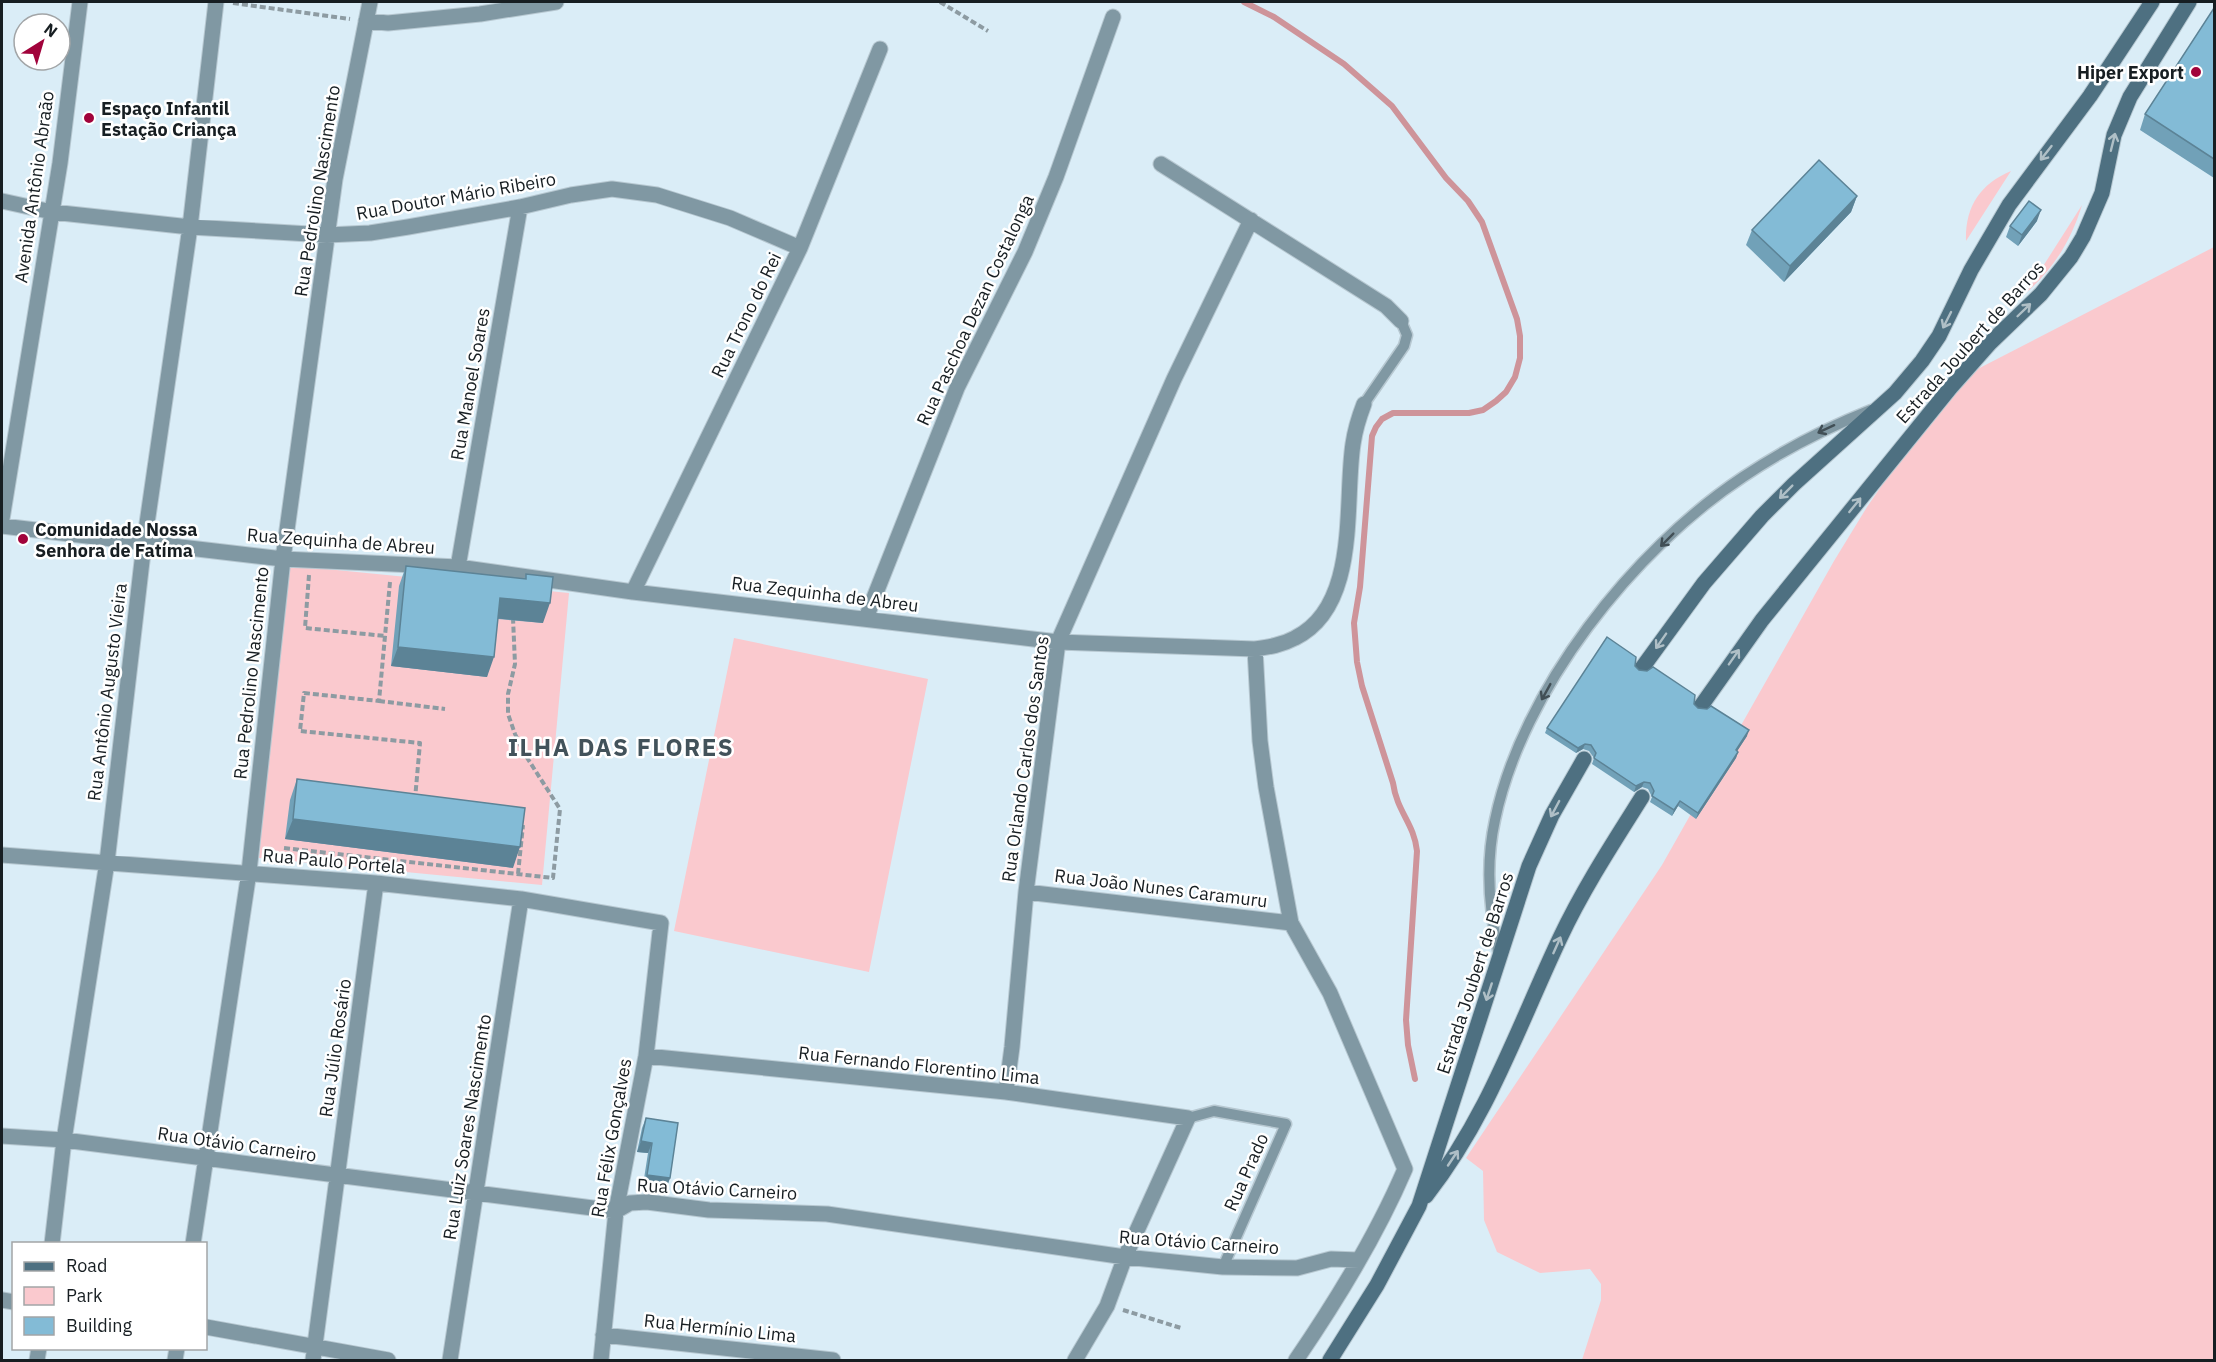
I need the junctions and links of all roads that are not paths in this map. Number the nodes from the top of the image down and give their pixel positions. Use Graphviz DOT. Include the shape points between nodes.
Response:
graph roads {
  1 [pos="80,2"];
  2 [pos="216,2"];
  3 [pos="370,2"];
  4 [pos="556,2"];
  5 [pos="2152,2"];
  6 [pos="2189,2"];
  7 [pos="1113,17"];
  8 [pos="366,21"];
  9 [pos="880,49"];
  10 [pos="1161,164"];
  11 [pos="2,201"];
  12 [pos="520,207"];
  13 [pos="52,212"];
  14 [pos="1251,220"];
  15 [pos="190,228"];
  16 [pos="327,235"];
  17 [pos="800,248"];
  18 [pos="1401,321"];
  19 [pos="1364,404"];
  20 [pos="1880,407"];
  21 [pos="2,519"];
  22 [pos="2,526"];
  23 [pos="144,544"];
  24 [pos="283,559"];
  25 [pos="458,567"];
  26 [pos="633,592"];
  27 [pos="866,618"];
  28 [pos="1058,642"];
  29 [pos="1255,649"];
  30 [pos="1642,668"];
  31 [pos="1701,706"];
  32 [pos="1584,759"];
  33 [pos="1642,797"];
  34 [pos="2,855"];
  35 [pos="107,862"];
  36 [pos="249,872"];
  37 [pos="376,883"];
  38 [pos="1026,892"];
  39 [pos="521,899"];
  40 [pos="661,923"];
  41 [pos="1291,923"];
  42 [pos="1500,958"];
  43 [pos="645,1056"];
  44 [pos="1006,1092"];
  45 [pos="1188,1118"];
  46 [pos="2,1136"];
  47 [pos="64,1140"];
  48 [pos="206,1159"];
  49 [pos="337,1177"];
  50 [pos="476,1194"];
  51 [pos="1419,1206"];
  52 [pos="616,1210"];
  53 [pos="52,1242"];
  54 [pos="193,1242"];
  55 [pos="1125,1257"];
  56 [pos="1359,1260"];
  57 [pos="1223,1267"];
  58 [pos="207,1327"];
  59 [pos="603,1335"];
  60 [pos="314,1354"];
  61 [pos="388,1360"];
  62 [pos="450,1360"];
  63 [pos="602,1360"];
  64 [pos="833,1360"];
  65 [pos="1076,1360"];
  66 [pos="1296,1360"];
  67 [pos="1330,1360"];
  1 -- 13 [label="street, Avenida Antônio Abraão"];
  2 -- 15 [label="street, Rua Antônio Augusto Vieira"];
  3 -- 8 [label="street, Rua Pedrolino Nascimento"];
  4 -- 8 [label="street" via="480,14 388,23"];
  5 -- 20 [label="main road, Estrada Joubert de Barros, one-way" via="2090,96 2009,205 1939,336"];
  31 -- 6 [label="main road, Estrada Joubert de Barros, one-way" via="1739,649 1951,387 2041,294 2071,257 2102,193 2114,135 2130,97"];
  7 -- 27 [label="street, Rua Paschoa Dezan Costalonga" via="1056,177 1025,252 957,388"];
  8 -- 16 [label="street, Rua Pedrolino Nascimento"];
  9 -- 17 [label="street, Rua Trono do Rei"];
  10 -- 14 [label="street"];
  11 -- 13 [label="street, Rua Doutor Mário Ribeiro"];
  12 -- 16 [label="street, Rua Doutor Mário Ribeiro" via="370,233"];
  12 -- 17 [label="street, Rua Doutor Mário Ribeiro" via="612,189 657,195 730,218"];
  12 -- 25 [label="street, Rua Manoel Soares"];
  13 -- 15 [label="street, Rua Doutor Mário Ribeiro"];
  13 -- 21 [label="street, Avenida Antônio Abraão"];
  14 -- 18 [label="street" via="1386,306"];
  14 -- 28 [label="street, Rua Orlando Carlos dos Santos" via="1174,379"];
  15 -- 16 [label="street, Rua Doutor Mário Ribeiro"];
  15 -- 23 [label="street, Rua Antônio Augusto Vieira"];
  16 -- 24 [label="street, Rua Pedrolino Nascimento"];
  17 -- 26 [label="street, Rua Trono do Rei"];
  18 -- 19 [label="lane, Rua Zequinha de Abreu" via="1407,335 1404,346"];
  19 -- 29 [label="street, Rua Zequinha de Abreu" via="1353,445 1347,538 1335,592 1327,609 1297,638"];
  20 -- 30 [label="main road, Estrada Joubert de Barros, one-way" via="1755,524 1704,583"];
  20 -- 42 [label="lane, one-way" via="1777,455 1706,504 1619,590 1574,647 1520,745 1494,821 1490,904"];
  22 -- 23 [label="street, Rua Zequinha de Abreu"];
  23 -- 24 [label="street, Rua Zequinha de Abreu"];
  23 -- 35 [label="street, Rua Antônio Augusto Vieira"];
  24 -- 25 [label="street, Rua Zequinha de Abreu"];
  24 -- 36 [label="street, Rua Pedrolino Nascimento"];
  25 -- 26 [label="street, Rua Zequinha de Abreu"];
  26 -- 27 [label="street, Rua Zequinha de Abreu"];
  27 -- 28 [label="street, Rua Zequinha de Abreu"];
  28 -- 29 [label="street, Rua Zequinha de Abreu"];
  28 -- 38 [label="street, Rua Orlando Carlos dos Santos"];
  29 -- 41 [label="street" via="1266,787"];
  32 -- 42 [label="main road, Estrada Joubert de Barros, one-way" via="1529,866"];
  51 -- 33 [label="main road, Estrada Joubert de Barros, one-way" via="1478,1120 1569,918"];
  34 -- 35 [label="street, Rua Paulo Portela"];
  35 -- 36 [label="street, Rua Paulo Portela"];
  35 -- 47 [label="street, Rua Antônio Augusto Vieira"];
  36 -- 37 [label="street, Rua Paulo Portela"];
  36 -- 48 [label="street, Rua Pedrolino Nascimento"];
  37 -- 39 [label="street, Rua Paulo Portela"];
  37 -- 49 [label="street, Rua Júlio Rosário"];
  38 -- 41 [label="street, Rua João Nunes Caramuru"];
  38 -- 44 [label="street, Rua Orlando Carlos dos Santos"];
  39 -- 40 [label="street, Rua Paulo Portela"];
  39 -- 50 [label="street, Rua Luiz Soares Nascimento"];
  40 -- 43 [label="street, Rua Félix Gonçalves"];
  41 -- 56 [label="street" via="1330,993 1404,1169"];
  42 -- 51 [label="main road, Estrada Joubert de Barros, one-way"];
  43 -- 44 [label="street, Rua Fernando Florentino Lima"];
  43 -- 52 [label="street, Rua Félix Gonçalves"];
  44 -- 45 [label="street, Rua Fernando Florentino Lima"];
  45 -- 55 [label="street"];
  45 -- 57 [label="lane, Rua Prado" via="1214,1110 1286,1124"];
  46 -- 47 [label="street, Rua Otávio Carneiro"];
  47 -- 48 [label="street, Rua Otávio Carneiro"];
  47 -- 53 [label="street, Rua Antônio Augusto Vieira"];
  48 -- 49 [label="street, Rua Otávio Carneiro"];
  48 -- 54 [label="street, Rua Pedrolino Nascimento"];
  49 -- 50 [label="street, Rua Otávio Carneiro"];
  49 -- 60 [label="street, Rua Júlio Rosário"];
  50 -- 52 [label="street, Rua Otávio Carneiro"];
  50 -- 62 [label="street, Rua Luiz Soares Nascimento"];
  51 -- 67 [label="main road, Estrada Joubert de Barros" via="1377,1285"];
  52 -- 55 [label="street, Rua Otávio Carneiro" via="630,1203 647,1202 709,1210 827,1214"];
  52 -- 59 [label="street, Rua Félix Gonçalves"];
  55 -- 57 [label="street, Rua Otávio Carneiro"];
  55 -- 65 [label="street" via="1107,1306"];
  56 -- 57 [label="street, Rua Otávio Carneiro" via="1331,1258 1289,1269"];
  56 -- 66 [label="street"];
  58 -- 60 [label="street"];
  59 -- 63 [label="street, Rua Félix Gonçalves"];
  59 -- 64 [label="street, Rua Hermínio Lima"];
  60 -- 61 [label="street"];
}
